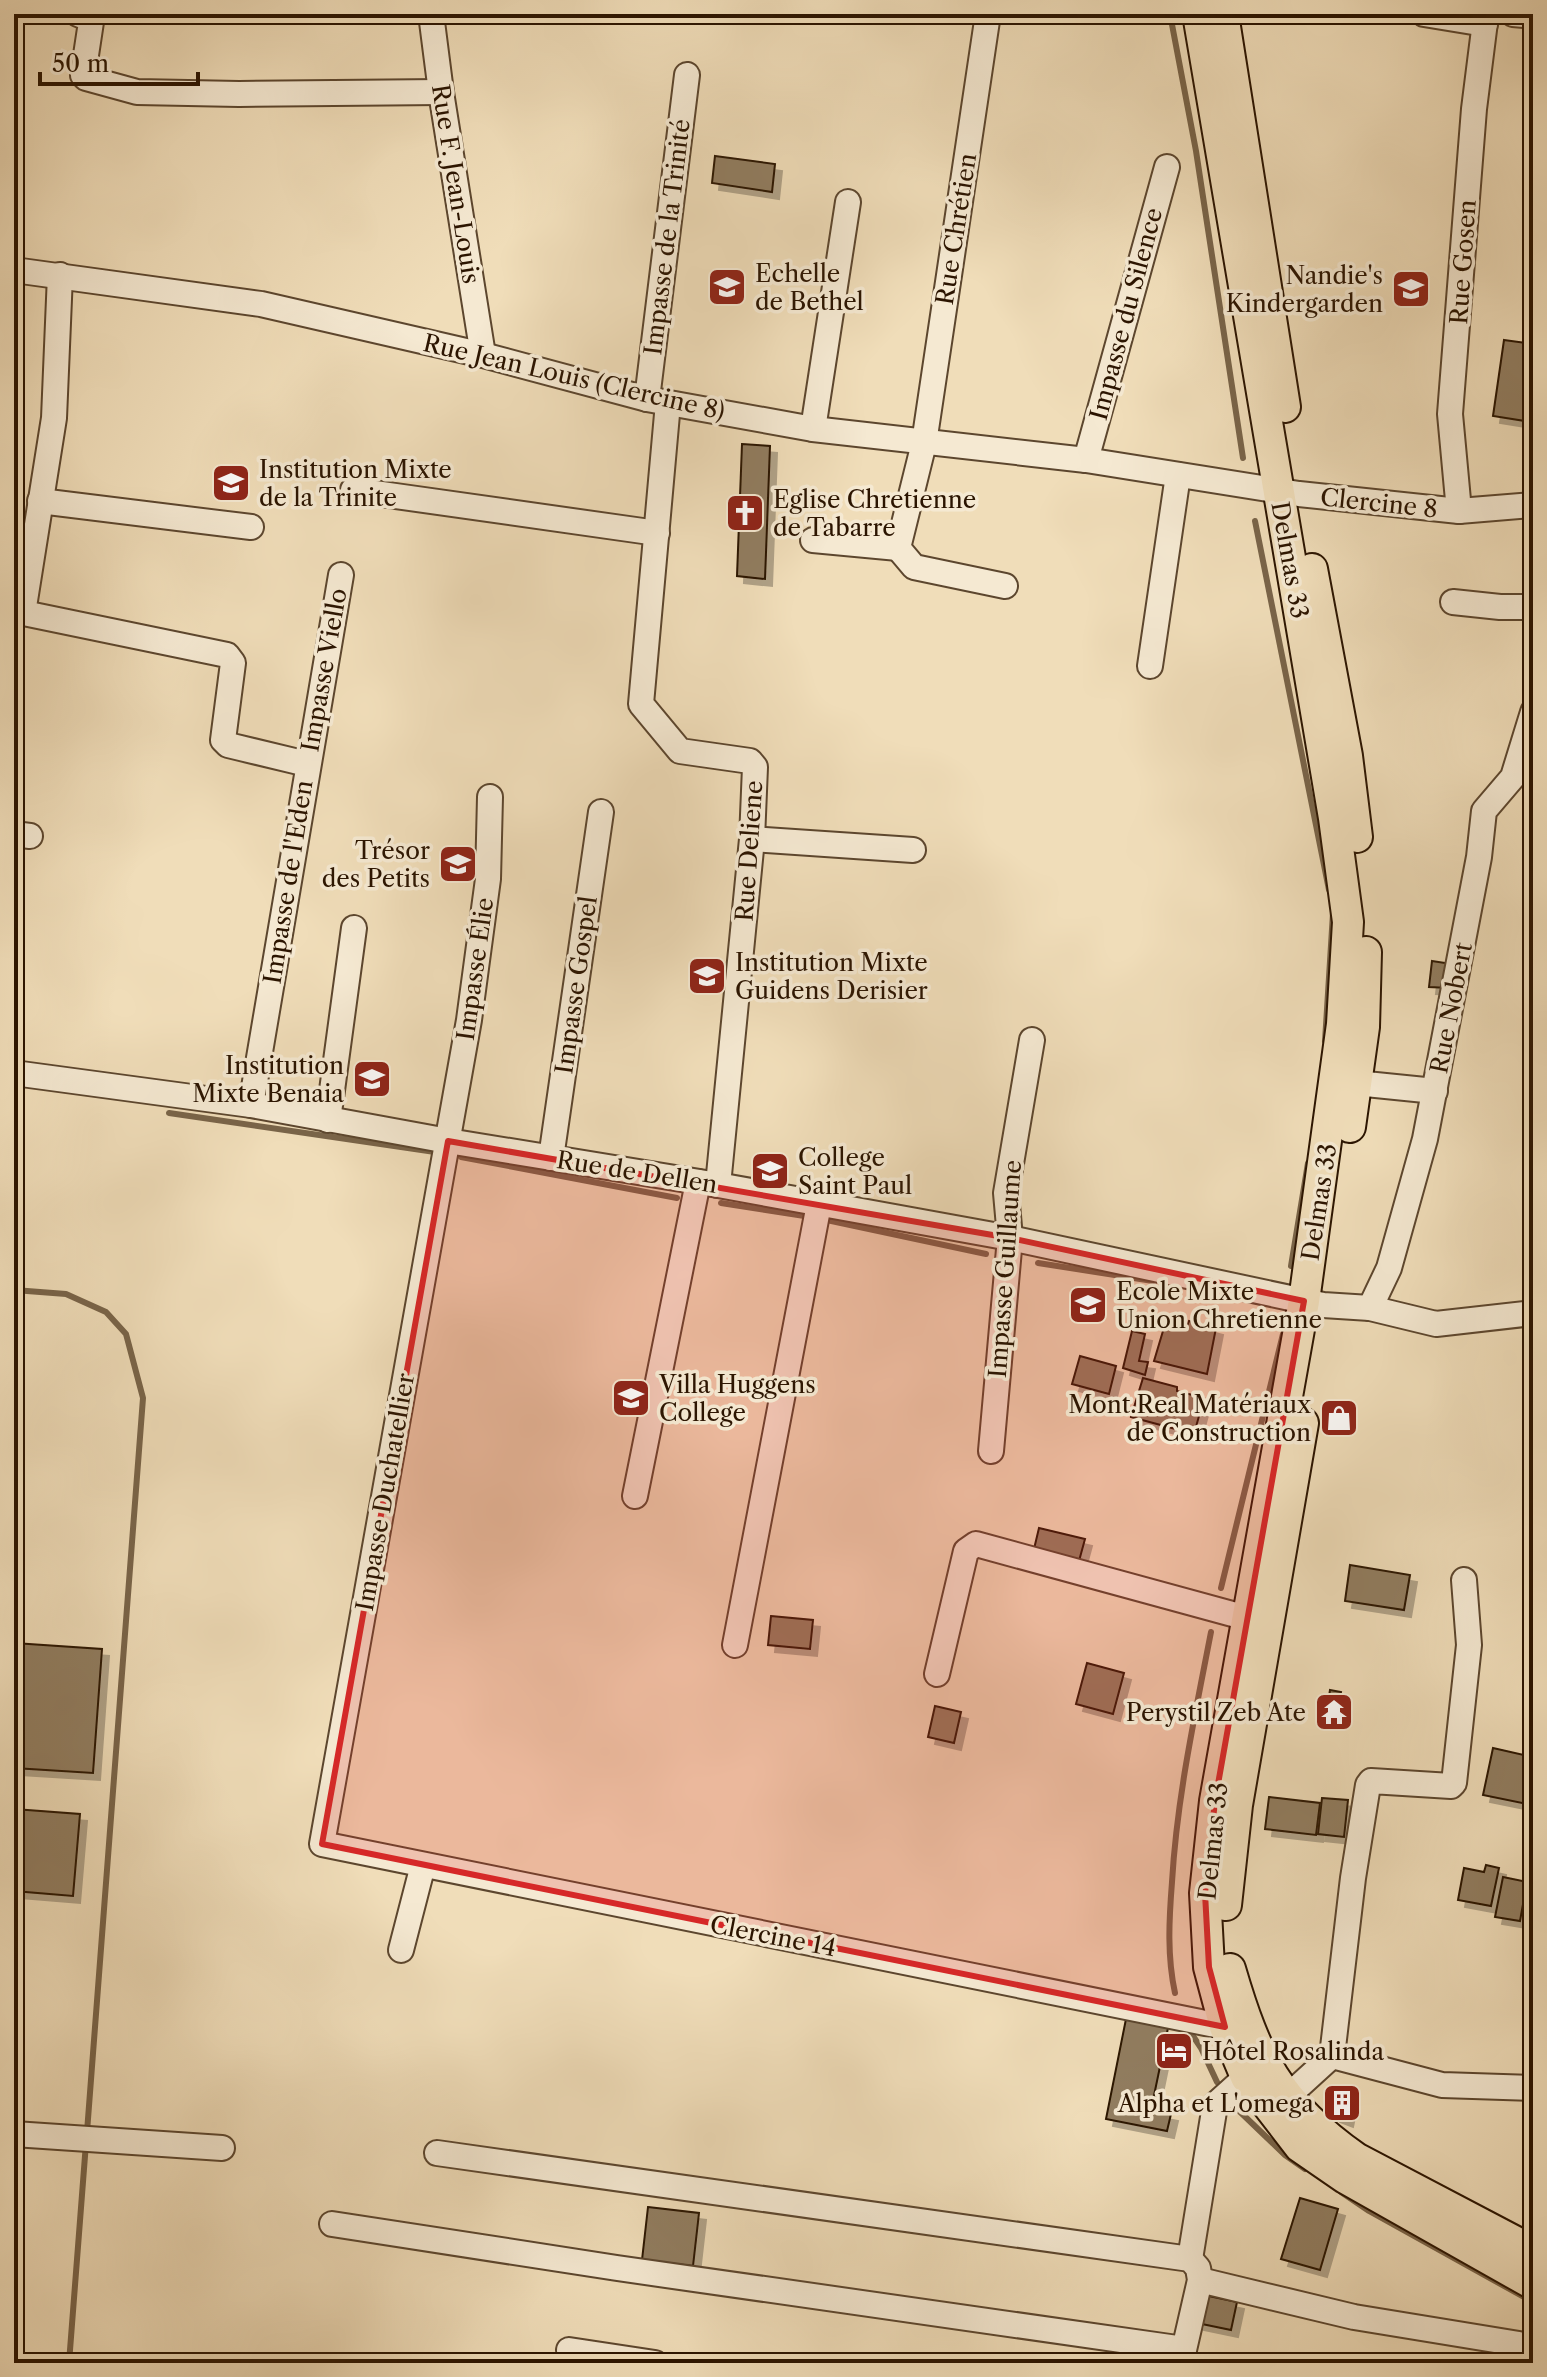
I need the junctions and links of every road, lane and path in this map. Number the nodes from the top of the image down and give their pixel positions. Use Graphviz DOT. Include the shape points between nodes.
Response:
graph roads {
  1 [pos="78,14"];
  2 [pos="431,14"];
  3 [pos="988,14"];
  4 [pos="1198,14"];
  5 [pos="1223,14"];
  6 [pos="1424,14"];
  7 [pos="1513,14"];
  8 [pos="1533,16"];
  9 [pos="1485,19"];
  10 [pos="687,75"];
  11 [pos="441,92"];
  12 [pos="1167,167"];
  13 [pos="848,202"];
  14 [pos="14,270"];
  15 [pos="60,275"];
  16 [pos="483,355"];
  17 [pos="658,401"];
  18 [pos="813,429"];
  19 [pos="924,443"];
  20 [pos="1086,460"];
  21 [pos="1178,475"];
  22 [pos="353,490"];
  23 [pos="1289,493"];
  24 [pos="40,501"];
  25 [pos="1533,505"];
  26 [pos="1459,511"];
  27 [pos="251,527"];
  28 [pos="657,533"];
  29 [pos="813,540"];
  30 [pos="898,548"];
  31 [pos="341,575"];
  32 [pos="1005,586"];
  33 [pos="1453,602"];
  34 [pos="1533,607"];
  35 [pos="18,612"];
  36 [pos="1150,666"];
  37 [pos="1533,712"];
  38 [pos="307,764"];
  39 [pos="490,797"];
  40 [pos="601,812"];
  41 [pos="752,839"];
  42 [pos="913,850"];
  43 [pos="354,928"];
  44 [pos="1032,1040"];
  45 [pos="14,1073"];
  46 [pos="1356,1083"];
  47 [pos="1435,1091"];
  48 [pos="251,1105"];
  49 [pos="328,1120"];
  50 [pos="448,1141"];
  51 [pos="551,1158"];
  52 [pos="708,1184"];
  53 [pos="819,1204"];
  54 [pos="1010,1238"];
  55 [pos="1314,1303"];
  56 [pos="1370,1308"];
  57 [pos="1533,1313"];
  58 [pos="991,1451"];
  59 [pos="635,1496"];
  60 [pos="1464,1580"];
  61 [pos="1247,1618"];
  62 [pos="735,1645"];
  63 [pos="937,1674"];
  64 [pos="322,1844"];
  65 [pos="423,1865"];
  66 [pos="401,1950"];
  67 [pos="1225,2027"];
  68 [pos="1332,2056"];
  69 [pos="1246,2077"];
  70 [pos="1533,2088"];
  71 [pos="1287,2097"];
  72 [pos="14,2134"];
  73 [pos="222,2148"];
  74 [pos="437,2153"];
  75 [pos="332,2224"];
  76 [pos="1533,2251"];
  77 [pos="1195,2269"];
  78 [pos="1533,2284"];
  79 [pos="1519,2344"];
  80 [pos="569,2350"];
  81 [pos="1183,2356"];
  82 [pos="655,2363"];
  1 -- 11 [label="street" via="91,22 83,75 137,92"];
  2 -- 11 [label="street, Rue F. Jean-Louis"];
  3 -- 19 [label="street, Rue Chrétien"];
  4 -- 23 [label="main road, Delmas 33"];
  5 -- 23 [label="main road, Delmas 33"];
  6 -- 9 [label="street"];
  7 -- 8 [label="street"];
  9 -- 26 [label="street, Rue Gosen" via="1450,414"];
  10 -- 17 [label="street, Impasse de la Trinité"];
  11 -- 16 [label="street, Rue F. Jean-Louis"];
  12 -- 20 [label="street, Impasse du Silence"];
  13 -- 18 [label="street"];
  14 -- 15 [label="street, Rue Jean Louis (Clercine 8)"];
  15 -- 16 [label="street, Rue Jean Louis (Clercine 8)" via="261,304"];
  15 -- 24 [label="street" via="54,418"];
  16 -- 17 [label="street, Rue Jean Louis (Clercine 8)"];
  17 -- 18 [label="street, Rue Jean Louis (Clercine 8)"];
  17 -- 28 [label="street, Rue Deliene"];
  18 -- 19 [label="street, Rue Jean Louis (Clercine 8)"];
  19 -- 20 [label="street, Rue Jean Louis (Clercine 8)"];
  19 -- 30 [label="street, Rue Chrétien"];
  20 -- 21 [label="street, Rue Jean Louis (Clercine 8)"];
  21 -- 23 [label="street, Rue Jean Louis (Clercine 8)"];
  21 -- 36 [label="street"];
  22 -- 28 [label="street"];
  23 -- 26 [label="street, Clercine 8"];
  23 -- 46 [label="main road, Delmas 33" via="1347,756 1367,925 1364,1027"];
  23 -- 55 [label="main road, Delmas 33" via="1348,922"];
  24 -- 27 [label="street"];
  24 -- 35 [label="street"];
  25 -- 26 [label="street, Clercine 8"];
  28 -- 41 [label="street, Rue Deliene" via="641,704 680,751 753,763"];
  29 -- 30 [label="street"];
  30 -- 32 [label="street" via="914,567"];
  31 -- 38 [label="street, Impasse Viello"];
  33 -- 34 [label="street"];
  35 -- 38 [label="street, Impasse de l'Eden" via="227,655 233,663 223,740"];
  37 -- 47 [label="street, Rue Nobert" via="1513,777 1484,811"];
  38 -- 48 [label="street, Impasse de l'Eden"];
  39 -- 50 [label="street, Impasse Élie" via="488,879"];
  40 -- 51 [label="street, Impasse Gospel"];
  41 -- 42 [label="street"];
  41 -- 52 [label="street, Rue Deliene"];
  43 -- 49 [label="street"];
  44 -- 54 [label="street, Impasse Guillaume" via="1006,1193"];
  45 -- 48 [label="street, Rue de Dellen"];
  46 -- 47 [label="street"];
  46 -- 55 [label="main road, Delmas 33"];
  47 -- 56 [label="street, Rue Nobert" via="1389,1268"];
  48 -- 49 [label="street, Rue de Dellen"];
  49 -- 50 [label="street, Rue de Dellen"];
  50 -- 51 [label="street, Rue de Dellen"];
  50 -- 64 [label="street, Impasse Duchatellier"];
  51 -- 52 [label="street, Rue de Dellen"];
  52 -- 53 [label="street, Rue de Dellen"];
  52 -- 59 [label="street, Rue Deliene"];
  53 -- 54 [label="street, Rue de Dellen"];
  53 -- 62 [label="street"];
  54 -- 55 [label="street, Rue de Dellen"];
  54 -- 58 [label="street, Impasse Guillaume"];
  55 -- 56 [label="street, Rue de Dellen"];
  55 -- 61 [label="main road, Delmas 33"];
  55 -- 71 [label="main road, Delmas 33" via="1225,1894 1229,1967 1246,2025"];
  56 -- 57 [label="street, Rue de Dellen" via="1436,1324"];
  60 -- 68 [label="street" via="1469,1645 1454,1783 1368,1785"];
  61 -- 63 [label="street" via="976,1544 966,1551"];
  61 -- 67 [label="main road, Delmas 33" via="1215,1801 1205,1893 1209,1967"];
  64 -- 65 [label="street, Clercine 14"];
  65 -- 66 [label="street"];
  65 -- 67 [label="street, Clercine 14"];
  67 -- 69 [label="main road, Delmas 33"];
  68 -- 70 [label="street" via="1442,2085"];
  68 -- 71 [label="street"];
  69 -- 77 [label="street" via="1215,2105"];
  69 -- 78 [label="main road, Delmas 33" via="1300,2147"];
  71 -- 76 [label="main road, Delmas 33" via="1356,2158"];
  72 -- 73 [label="street"];
  74 -- 77 [label="street"];
  75 -- 81 [label="street"];
  77 -- 79 [label="street" via="1354,2317"];
  77 -- 81 [label="street"];
  80 -- 82 [label="street"];
}
